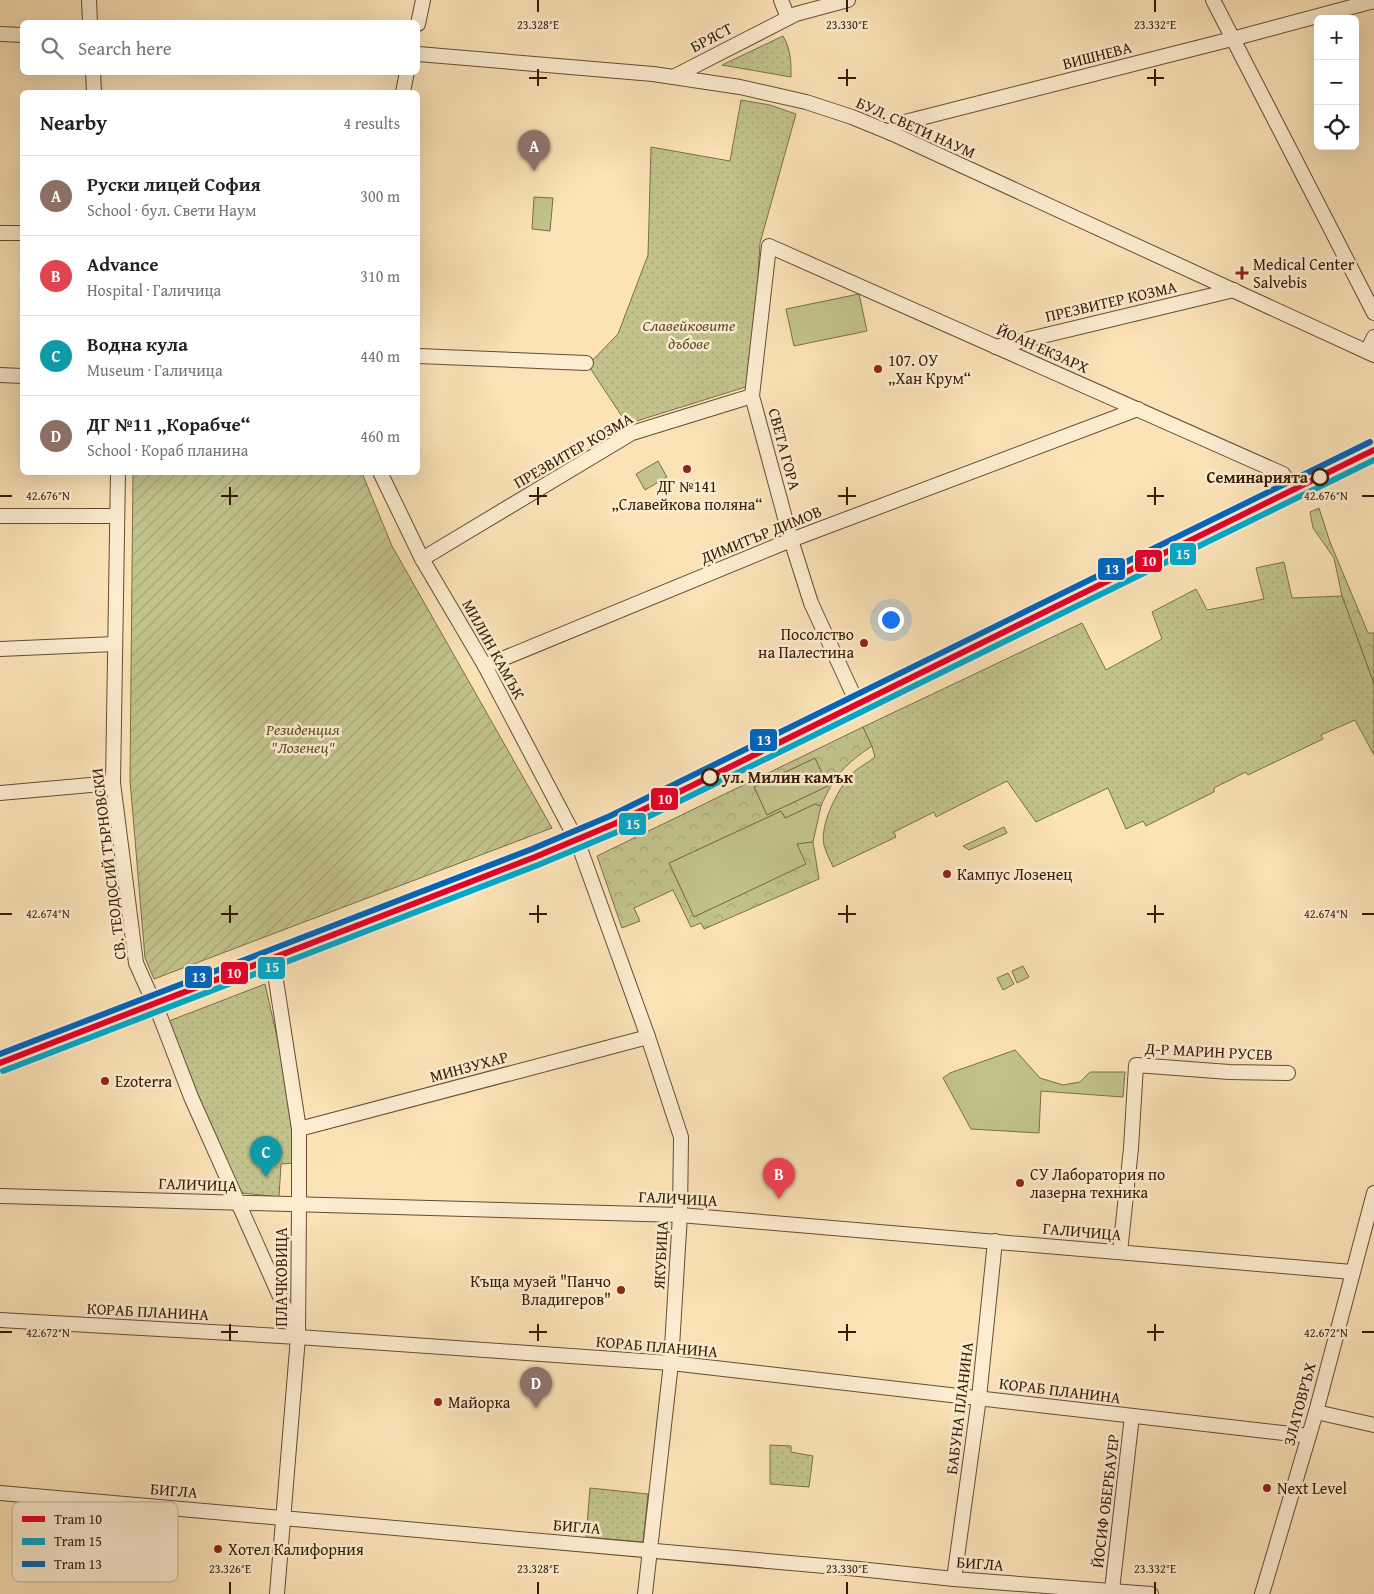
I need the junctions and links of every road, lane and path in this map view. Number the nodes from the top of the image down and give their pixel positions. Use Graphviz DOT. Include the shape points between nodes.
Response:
graph roads {
  1 [pos="89,0"];
  2 [pos="422,0"];
  3 [pos="781,0"];
  4 [pos="848,0"];
  5 [pos="1213,0"];
  6 [pos="1374,1"];
  7 [pos="788,18"];
  8 [pos="90,20"];
  9 [pos="419,20"];
  10 [pos="0,34"];
  11 [pos="20,35"];
  12 [pos="1232,39"];
  13 [pos="420,54"];
  14 [pos="93,75"];
  15 [pos="406,75"];
  16 [pos="676,76"];
  17 [pos="94,90"];
  18 [pos="403,90"];
  19 [pos="891,133"];
  20 [pos="0,232"];
  21 [pos="20,233"];
  22 [pos="769,246"];
  23 [pos="1234,290"];
  24 [pos="1374,312"];
  25 [pos="1374,337"];
  26 [pos="996,347"];
  27 [pos="1371,353"];
  28 [pos="420,356"];
  29 [pos="586,363"];
  30 [pos="1374,366"];
  31 [pos="0,375"];
  32 [pos="20,376"];
  33 [pos="752,396"];
  34 [pos="1138,409"];
  35 [pos="1374,454"];
  36 [pos="118,475"];
  37 [pos="381,475"];
  38 [pos="1294,493"];
  39 [pos="0,516"];
  40 [pos="117,516"];
  41 [pos="791,540"];
  42 [pos="422,559"];
  43 [pos="115,644"];
  44 [pos="0,649"];
  45 [pos="485,666"];
  46 [pos="859,707"];
  47 [pos="113,782"];
  48 [pos="0,793"];
  49 [pos="578,843"];
  50 [pos="273,961"];
  51 [pos="156,1006"];
  52 [pos="648,1037"];
  53 [pos="0,1066"];
  54 [pos="1288,1073"];
  55 [pos="299,1130"];
  56 [pos="1374,1193"];
  57 [pos="0,1196"];
  58 [pos="238,1202"];
  59 [pos="300,1204"];
  60 [pos="680,1215"];
  61 [pos="995,1241"];
  62 [pos="1120,1252"];
  63 [pos="1352,1272"];
  64 [pos="0,1320"];
  65 [pos="298,1337"];
  66 [pos="671,1363"];
  67 [pos="979,1398"];
  68 [pos="1316,1412"];
  69 [pos="1132,1416"];
  70 [pos="1374,1425"];
  71 [pos="1309,1436"];
  72 [pos="0,1493"];
  73 [pos="106,1502"];
  74 [pos="178,1508"];
  75 [pos="283,1517"];
  76 [pos="650,1550"];
  77 [pos="954,1579"];
  78 [pos="1112,1590"];
  79 [pos="277,1594"];
  80 [pos="645,1594"];
  81 [pos="1151,1594"];
  82 [pos="1262,1594"];
  1 -- 8 [label="street"];
  2 -- 9 [label="street"];
  3 -- 7 [label="street"];
  4 -- 7 [label="street, БРЯСТ"];
  5 -- 12 [label="street"];
  6 -- 12 [label="street, ВИШНЕВА"];
  7 -- 16 [label="street, БРЯСТ"];
  10 -- 11 [label="street"];
  12 -- 19 [label="street, ВИШНЕВА" via="897,124"];
  12 -- 24 [label="street"];
  13 -- 16 [label="street, БУЛ. СВЕТИ НАУМ"];
  14 -- 17 [label="street"];
  15 -- 18 [label="street"];
  16 -- 19 [label="street, БУЛ. СВЕТИ НАУМ" via="793,98"];
  19 -- 23 [label="street, БУЛ. СВЕТИ НАУМ"];
  20 -- 21 [label="street"];
  22 -- 26 [label="street, ЙОАН ЕКЗАРХ"];
  22 -- 33 [label="street, СВЕТА ГОРА"];
  23 -- 26 [label="street, ПРЕЗВИТЕР КОЗМА"];
  23 -- 27 [label="street, БУЛ. СВЕТИ НАУМ"];
  25 -- 27 [label="street"];
  26 -- 34 [label="street, ЙОАН ЕКЗАРХ"];
  27 -- 30 [label="street"];
  28 -- 29 [label="street"];
  31 -- 32 [label="street"];
  33 -- 41 [label="street, СВЕТА ГОРА"];
  33 -- 42 [label="street, ПРЕЗВИТЕР КОЗМА" via="632,432"];
  34 -- 38 [label="street, ЙОАН ЕКЗАРХ" via="1283,474"];
  34 -- 41 [label="street, ДИМИТЪР ДИМОВ"];
  35 -- 38 [label="street"];
  36 -- 40 [label="street, СВ. ТЕОДОСИЙ ТЪРНОВСКИ"];
  37 -- 42 [label="street, МИЛИН КАМЪК"];
  38 -- 46 [label="street"];
  39 -- 40 [label="street"];
  40 -- 43 [label="street, СВ. ТЕОДОСИЙ ТЪРНОВСКИ"];
  41 -- 45 [label="street, ДИМИТЪР ДИМОВ"];
  41 -- 46 [label="street, СВЕТА ГОРА" via="811,603"];
  42 -- 45 [label="street, МИЛИН КАМЪК"];
  43 -- 44 [label="street"];
  43 -- 47 [label="street, СВ. ТЕОДОСИЙ ТЪРНОВСКИ"];
  45 -- 49 [label="street, МИЛИН КАМЪК"];
  46 -- 49 [label="street"];
  47 -- 48 [label="street"];
  47 -- 51 [label="street, СВ. ТЕОДОСИЙ ТЪРНОВСКИ" via="136,963"];
  49 -- 50 [label="street"];
  49 -- 52 [label="street, ЯКУБИЦА"];
  50 -- 51 [label="street"];
  50 -- 55 [label="street, ПЛАЧКОВИЦА"];
  51 -- 53 [label="street"];
  51 -- 58 [label="street, СВ. ТЕОДОСИЙ ТЪРНОВСКИ" via="191,1097"];
  52 -- 55 [label="street, МИНЗУХАР"];
  52 -- 60 [label="street, ЯКУБИЦА" via="681,1137"];
  54 -- 62 [label="street, Д-Р МАРИН РУСЕВ" via="1136,1065"];
  55 -- 59 [label="street, ПЛАЧКОВИЦА"];
  56 -- 63 [label="street, ЗЛАТОВРЪХ"];
  57 -- 58 [label="street, ГАЛИЧИЦА"];
  58 -- 59 [label="street, ГАЛИЧИЦА"];
  58 -- 65 [label="street, СВ. ТЕОДОСИЙ ТЪРНОВСКИ"];
  59 -- 60 [label="street, ГАЛИЧИЦА"];
  59 -- 65 [label="street, ПЛАЧКОВИЦА"];
  60 -- 61 [label="street, ГАЛИЧИЦА"];
  60 -- 66 [label="street, ЯКУБИЦА"];
  61 -- 62 [label="street, ГАЛИЧИЦА"];
  61 -- 67 [label="street, БАБУНА ПЛАНИНА"];
  62 -- 63 [label="street, ГАЛИЧИЦА"];
  63 -- 68 [label="street, ЗЛАТОВРЪХ"];
  64 -- 65 [label="street, КОРАБ ПЛАНИНА"];
  65 -- 66 [label="street, КОРАБ ПЛАНИНА"];
  65 -- 75 [label="street, ПЛАЧКОВИЦА"];
  66 -- 67 [label="street, КОРАБ ПЛАНИНА"];
  66 -- 76 [label="street, ЯКУБИЦА"];
  67 -- 69 [label="street, КОРАБ ПЛАНИНА"];
  67 -- 77 [label="street, БАБУНА ПЛАНИНА"];
  68 -- 70 [label="street"];
  68 -- 71 [label="street, ЗЛАТОВРЪХ"];
  69 -- 71 [label="street, КОРАБ ПЛАНИНА"];
  69 -- 78 [label="street, ЙОСИФ ОБЕРБАУЕР"];
  71 -- 82 [label="street, ЗЛАТОВРЪХ"];
  72 -- 73 [label="street, БИГЛА"];
  74 -- 75 [label="street, БИГЛА"];
  75 -- 76 [label="street, БИГЛА"];
  75 -- 79 [label="street, ПЛАЧКОВИЦА"];
  76 -- 77 [label="street, БИГЛА"];
  76 -- 80 [label="street, ЯКУБИЦА"];
  77 -- 78 [label="street, БИГЛА"];
  78 -- 81 [label="street, БИГЛА"];
}
